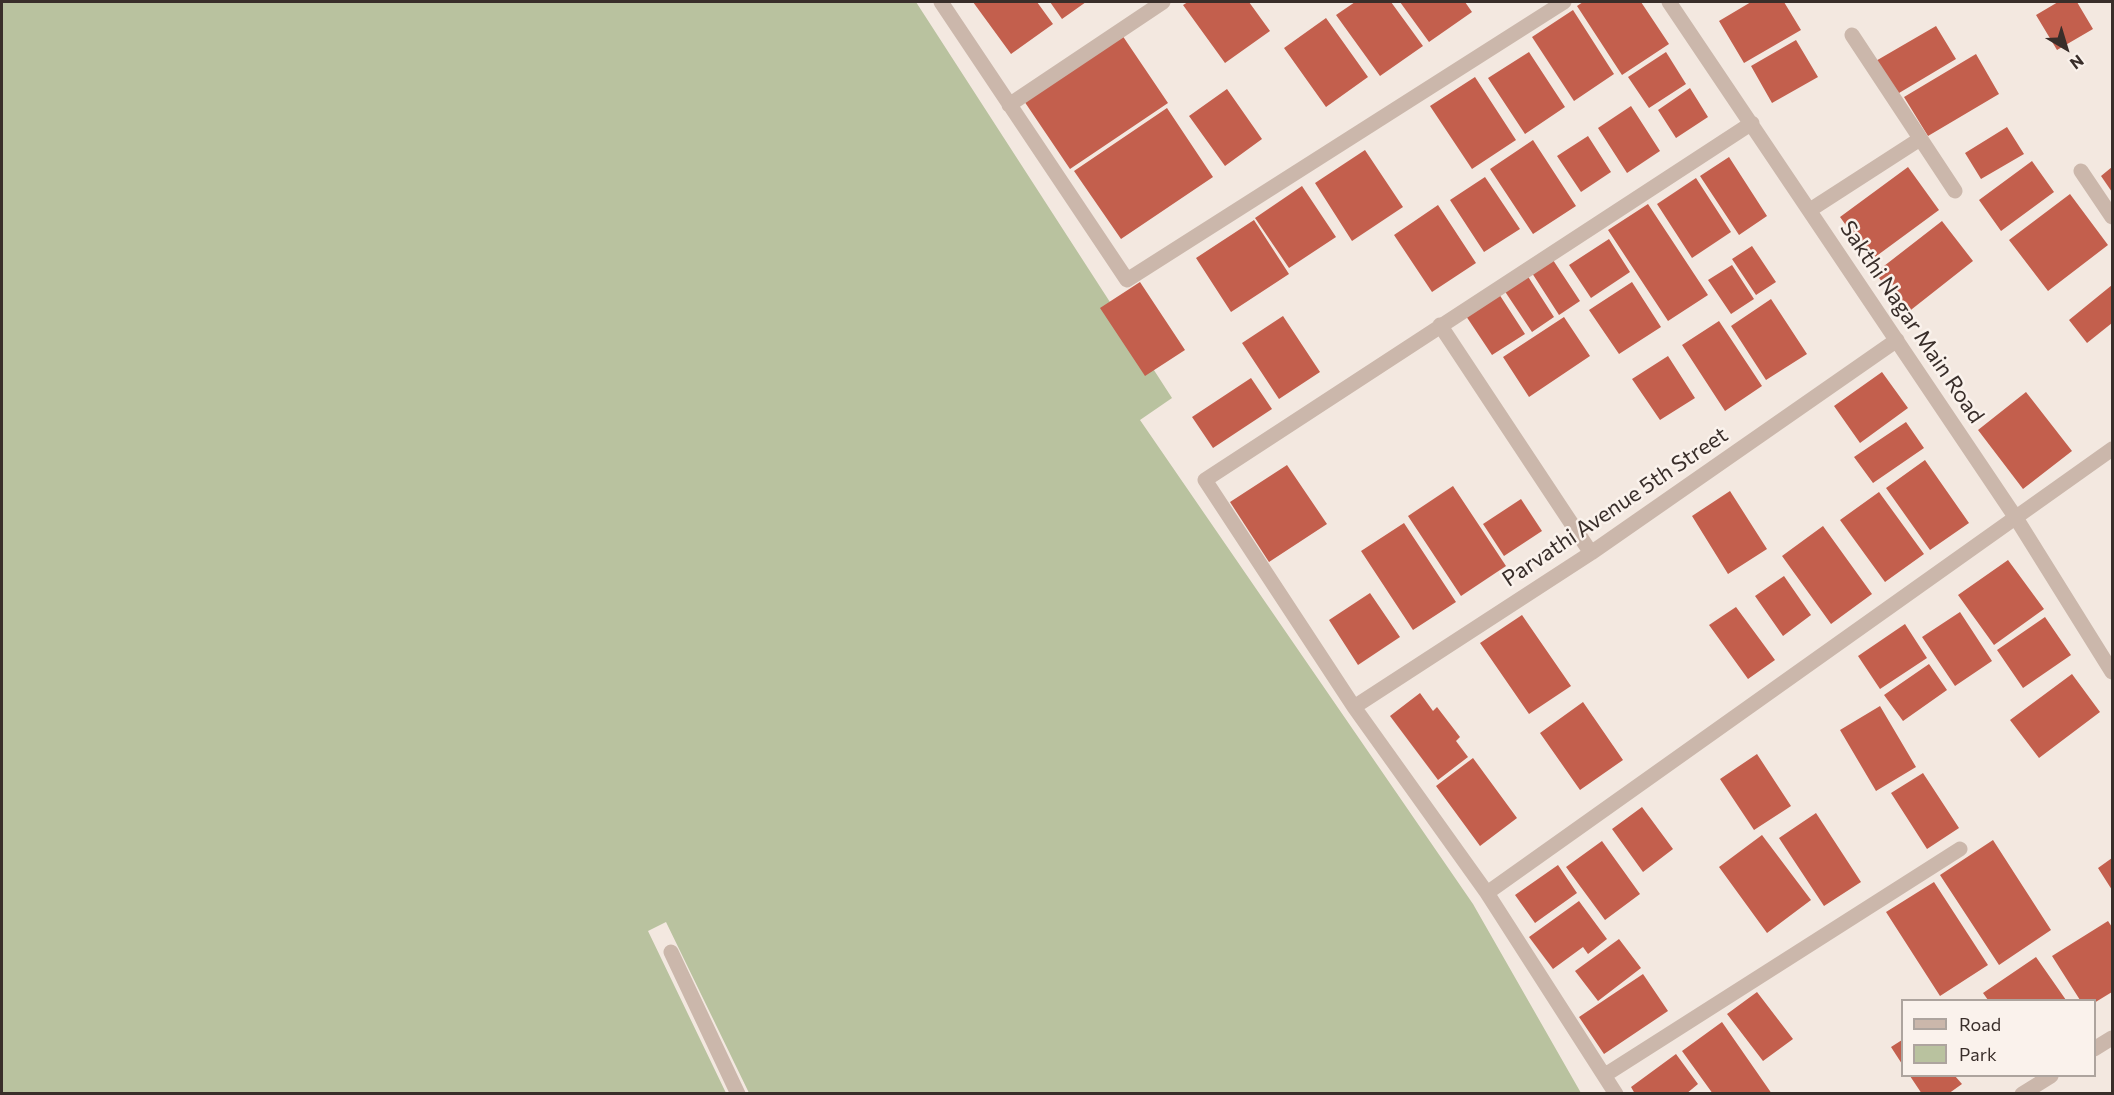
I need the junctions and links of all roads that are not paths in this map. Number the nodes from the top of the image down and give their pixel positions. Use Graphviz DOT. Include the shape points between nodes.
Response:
graph roads {
  1 [pos="941,2"];
  2 [pos="1163,2"];
  3 [pos="1564,2"];
  4 [pos="1669,2"];
  5 [pos="1852,35"];
  6 [pos="1009,105"];
  7 [pos="1752,123"];
  8 [pos="1920,139"];
  9 [pos="2081,171"];
  10 [pos="1955,191"];
  11 [pos="1810,210"];
  12 [pos="2112,217"];
  13 [pos="1440,326"];
  14 [pos="1898,340"];
  15 [pos="2112,449"];
  16 [pos="2016,518"];
  17 [pos="1591,554"];
  18 [pos="2112,672"];
  19 [pos="1354,707"];
  20 [pos="1960,849"];
  21 [pos="1487,893"];
  22 [pos="671,952"];
  23 [pos="2112,1038"];
  24 [pos="2096,1048"];
  25 [pos="1605,1075"];
  26 [pos="2049,1077"];
  27 [pos="738,1094"];
  28 [pos="1616,1094"];
  29 [pos="2022,1094"];
  1 -- 6 [label="street"];
  2 -- 6 [label="street"];
  3 -- 6 [label="street" via="1127,280"];
  4 -- 7 [label="street, Sakthi Nagar Main Road"];
  5 -- 8 [label="street"];
  7 -- 11 [label="street, Sakthi Nagar Main Road"];
  7 -- 13 [label="street"];
  8 -- 10 [label="street"];
  8 -- 11 [label="street"];
  9 -- 12 [label="street"];
  11 -- 14 [label="street, Sakthi Nagar Main Road"];
  13 -- 17 [label="street"];
  13 -- 19 [label="street" via="1205,480"];
  14 -- 16 [label="street, Sakthi Nagar Main Road"];
  14 -- 17 [label="street, Parvathi Avenue 5th Street"];
  15 -- 16 [label="street"];
  16 -- 18 [label="street, Sakthi Nagar Main Road"];
  16 -- 21 [label="street"];
  17 -- 19 [label="street, Parvathi Avenue 5th Street"];
  19 -- 21 [label="street"];
  20 -- 25 [label="street"];
  21 -- 25 [label="street"];
  22 -- 27 [label="street"];
  23 -- 24 [label="street"];
  25 -- 28 [label="street"];
  26 -- 29 [label="street"];
}
